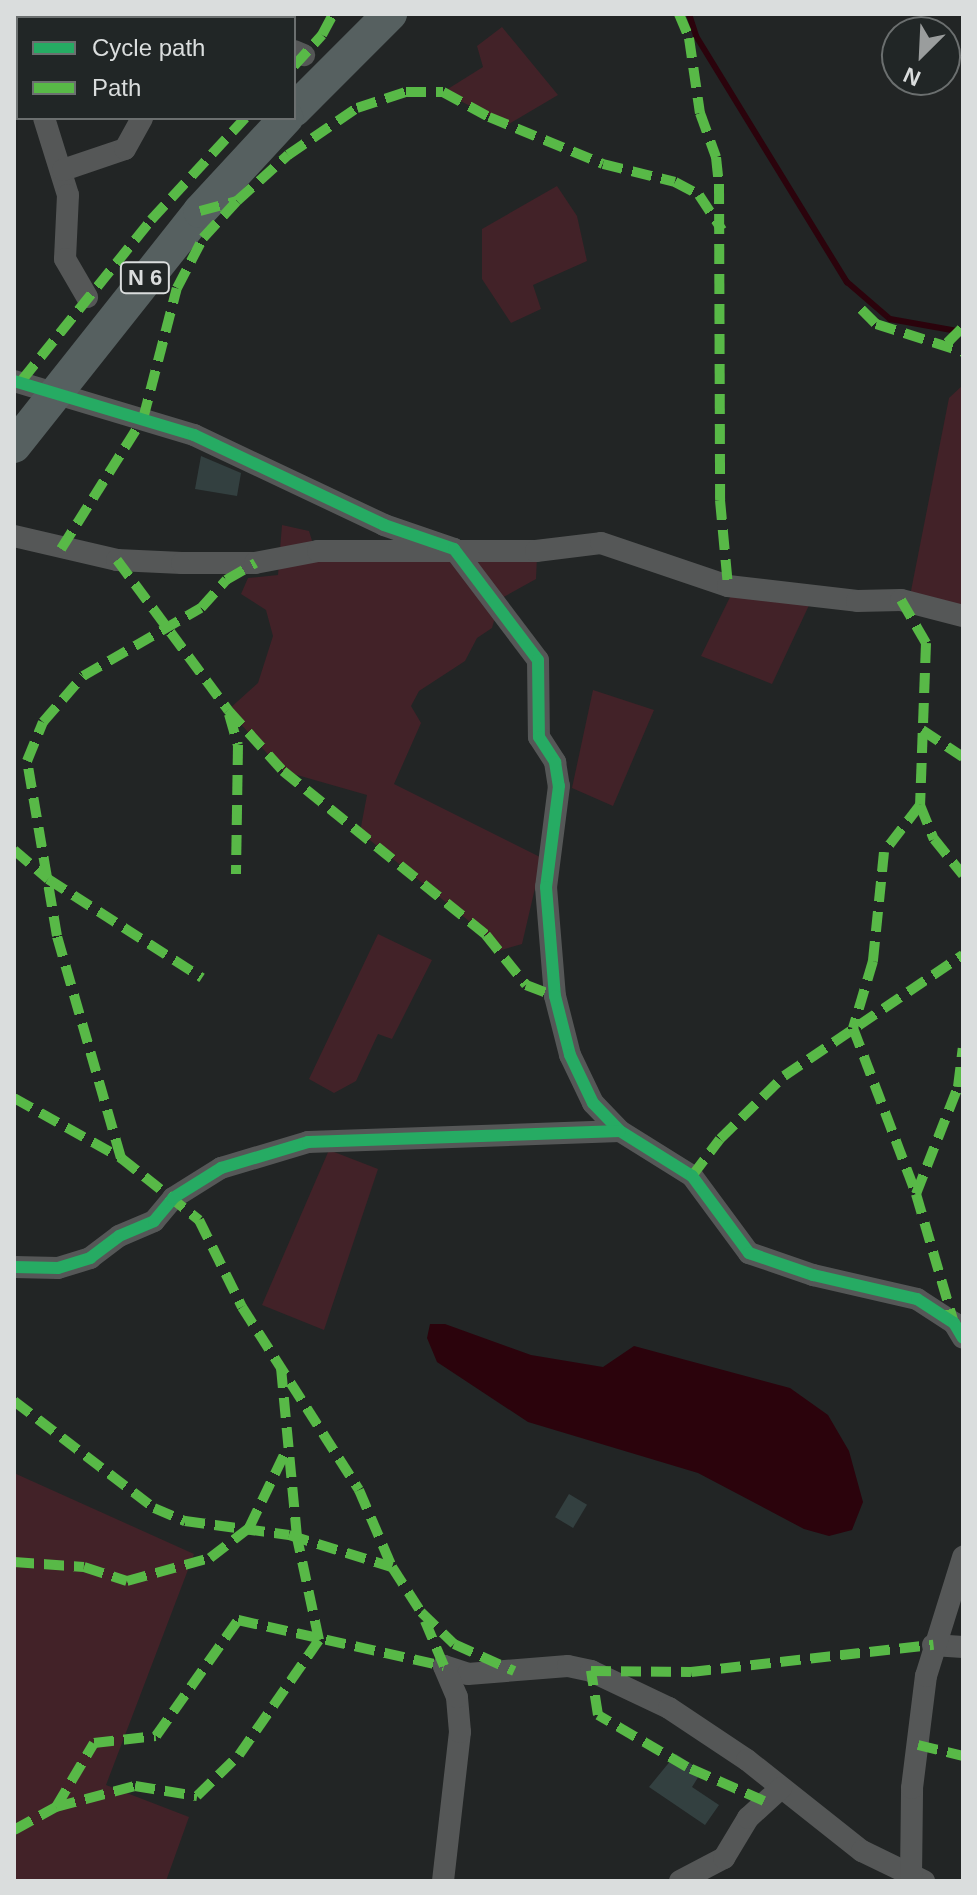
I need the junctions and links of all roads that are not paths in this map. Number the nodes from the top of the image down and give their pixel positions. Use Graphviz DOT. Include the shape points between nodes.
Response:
graph roads {
  1 [pos="79,14"];
  2 [pos="390,14"];
  3 [pos="137,16"];
  4 [pos="296,108"];
  5 [pos="45,120"];
  6 [pos="141,120"];
  7 [pos="284,120"];
  8 [pos="63,170"];
  9 [pos="87,297"];
  10 [pos="14,381"];
  11 [pos="53,391"];
  12 [pos="14,446"];
  13 [pos="14,536"];
  14 [pos="454,549"];
  15 [pos="963,616"];
  16 [pos="620,1131"];
  17 [pos="14,1267"];
  18 [pos="963,1338"];
  19 [pos="963,1557"];
  20 [pos="933,1645"];
  21 [pos="963,1647"];
  22 [pos="781,1788"];
  23 [pos="724,1858"];
  24 [pos="918,1878"];
  25 [pos="443,1881"];
  26 [pos="680,1881"];
  27 [pos="722,1881"];
  1 -- 3 [label="street"];
  2 -- 4 [label="main road"];
  5 -- 8 [label="street"];
  6 -- 8 [label="street" via="120,153"];
  7 -- 11 [label="main road, N 6" via="200,211"];
  8 -- 9 [label="street" via="68,195 65,259"];
  10 -- 11 [label="street"];
  11 -- 12 [label="main road, N 6"];
  11 -- 14 [label="street" via="194,435 384,525"];
  13 -- 14 [label="street" via="117,560 182,563 255,563 318,551"];
  14 -- 15 [label="street" via="536,551 601,543 728,586 907,601"];
  14 -- 16 [label="street" via="538,660 539,737 555,762 559,786 546,887 555,996 581,1081"];
  16 -- 17 [label="street" via="308,1142 221,1168 173,1198 154,1221 119,1236 90,1258 58,1268"];
  16 -- 18 [label="street" via="692,1176 749,1253 813,1275 917,1299 954,1323"];
  19 -- 20 [label="street"];
  20 -- 21 [label="street"];
  20 -- 24 [label="street" via="912,1788"];
  22 -- 23 [label="street" via="748,1818"];
  22 -- 24 [label="street" via="862,1851"];
  22 -- 25 [label="street" via="669,1708 591,1671 568,1666 478,1674 444,1666 457,1697 460,1732"];
  23 -- 26 [label="street"];
  23 -- 27 [label="street"];
}
